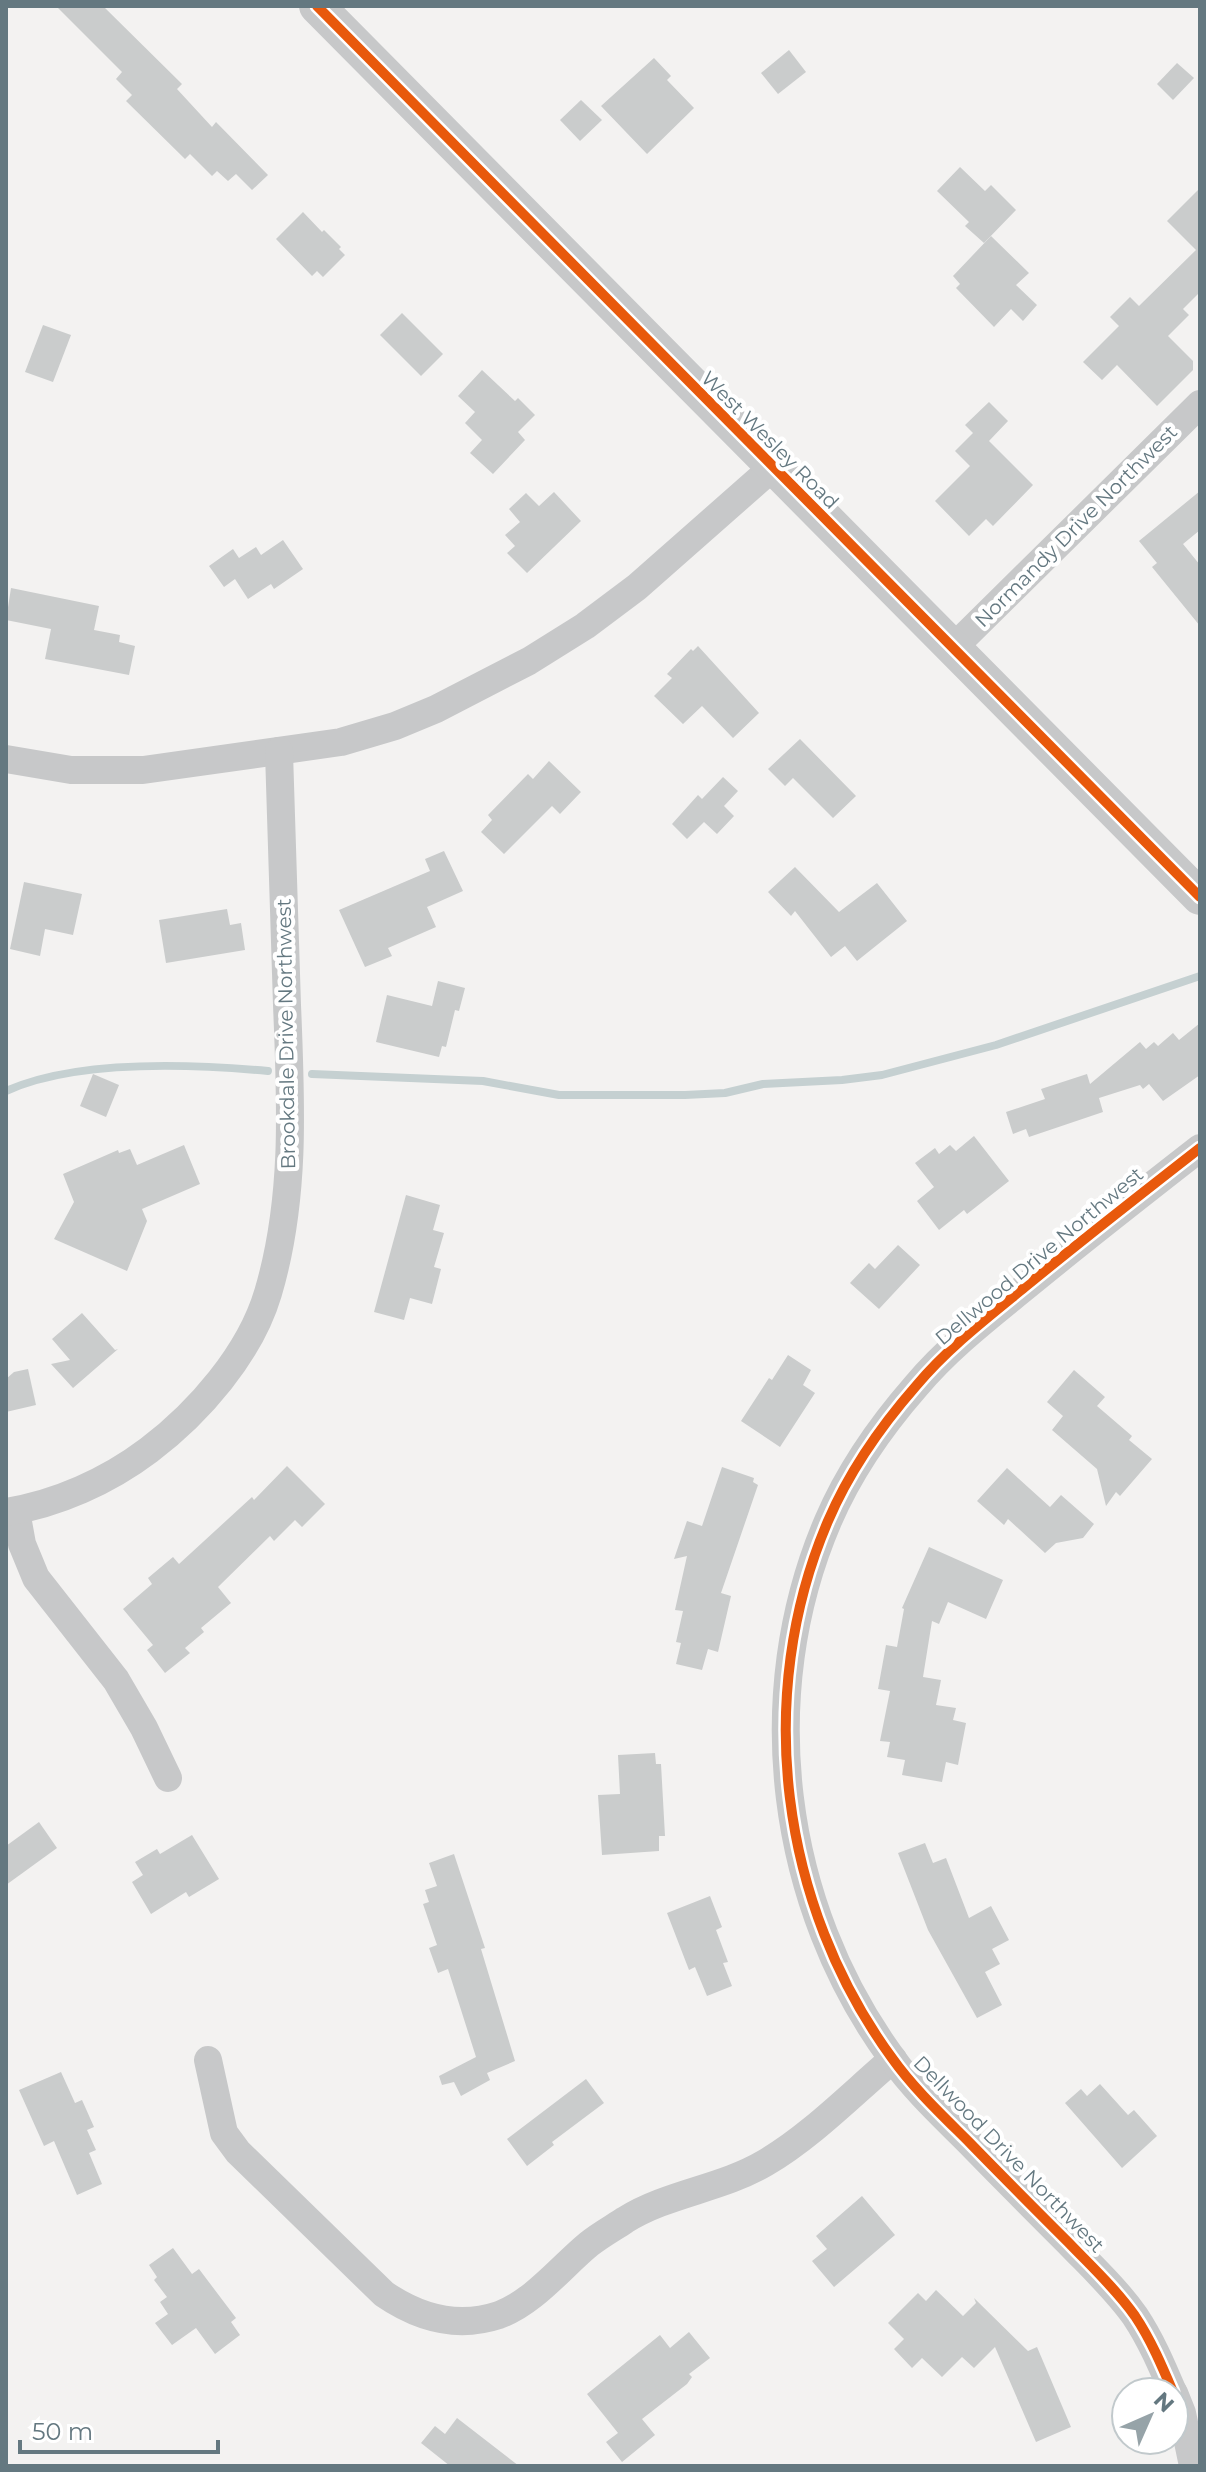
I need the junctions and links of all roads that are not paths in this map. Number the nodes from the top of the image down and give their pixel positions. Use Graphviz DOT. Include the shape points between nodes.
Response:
graph roads {
  1 [pos="317,6"];
  2 [pos="1200,404"];
  3 [pos="772,468"];
  4 [pos="952,649"];
  5 [pos="279,751"];
  6 [pos="6,759"];
  7 [pos="1200,897"];
  8 [pos="1200,1148"];
  9 [pos="11,1512"];
  10 [pos="168,1778"];
  11 [pos="893,2059"];
  12 [pos="208,2060"];
  13 [pos="1167,2376"];
  1 -- 3 [label="street, West Wesley Road"];
  2 -- 4 [label="street, Normandy Drive Northwest"];
  3 -- 4 [label="street, West Wesley Road"];
  3 -- 5 [label="street" via="637,587 529,661 395,726 341,742"];
  4 -- 7 [label="street, West Wesley Road"];
  5 -- 6 [label="street" via="143,770 71,770"];
  5 -- 9 [label="street, Brookdale Drive Northwest" via="292,1137 285,1211 267,1295 228,1370 168,1436 99,1481"];
  8 -- 11 [label="street, Dellwood Drive Northwest" via="959,1341 917,1385 849,1478 803,1592 785,1732 789,1806 804,1878 825,1939 857,2006"];
  9 -- 10 [label="street" via="36,1578 116,1680"];
  11 -- 12 [label="street" via="766,2163 629,2217 522,2303 499,2315 468,2321 424,2316 384,2294 238,2152 224,2133"];
  11 -- 13 [label="street, Dellwood Drive Northwest" via="1108,2283 1134,2315"];
}
